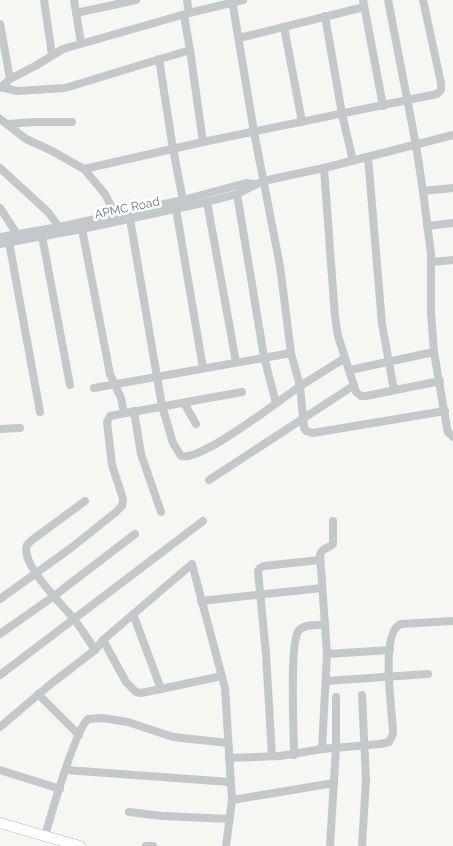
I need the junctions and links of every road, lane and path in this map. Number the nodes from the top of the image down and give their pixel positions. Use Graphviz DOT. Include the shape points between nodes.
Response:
graph roads {
  1 [pos="44,0"];
  2 [pos="74,0"];
  3 [pos="136,0"];
  4 [pos="186,0"];
  5 [pos="243,0"];
  6 [pos="388,0"];
  7 [pos="424,0"];
  8 [pos="232,1"];
  9 [pos="364,3"];
  10 [pos="76,13"];
  11 [pos="187,14"];
  12 [pos="325,16"];
  13 [pos="0,24"];
  14 [pos="284,27"];
  15 [pos="239,38"];
  16 [pos="81,44"];
  17 [pos="190,50"];
  18 [pos="52,55"];
  19 [pos="159,59"];
  20 [pos="10,79"];
  21 [pos="1,87"];
  22 [pos="408,100"];
  23 [pos="383,106"];
  24 [pos="342,114"];
  25 [pos="0,119"];
  26 [pos="72,122"];
  27 [pos="302,122"];
  28 [pos="8,124"];
  29 [pos="254,132"];
  30 [pos="453,135"];
  31 [pos="203,142"];
  32 [pos="416,145"];
  33 [pos="173,149"];
  34 [pos="368,157"];
  35 [pos="353,160"];
  36 [pos="0,168"];
  37 [pos="324,168"];
  38 [pos="84,170"];
  39 [pos="259,182"];
  40 [pos="453,188"];
  41 [pos="422,191"];
  42 [pos="237,194"];
  43 [pos="183,200"];
  44 [pos="206,202"];
  45 [pos="0,208"];
  46 [pos="176,209"];
  47 [pos="115,214"];
  48 [pos="130,219"];
  49 [pos="453,223"];
  50 [pos="427,226"];
  51 [pos="59,227"];
  52 [pos="82,229"];
  53 [pos="17,234"];
  54 [pos="42,236"];
  55 [pos="0,238"];
  56 [pos="9,242"];
  57 [pos="0,244"];
  58 [pos="453,260"];
  59 [pos="431,262"];
  60 [pos="434,352"];
  61 [pos="291,353"];
  62 [pos="264,357"];
  63 [pos="345,358"];
  64 [pos="388,361"];
  65 [pos="236,362"];
  66 [pos="203,368"];
  67 [pos="350,370"];
  68 [pos="157,377"];
  69 [pos="440,381"];
  70 [pos="114,383"];
  71 [pos="70,384"];
  72 [pos="300,386"];
  73 [pos="353,386"];
  74 [pos="94,388"];
  75 [pos="394,390"];
  76 [pos="242,392"];
  77 [pos="184,403"];
  78 [pos="276,403"];
  79 [pos="162,406"];
  80 [pos="134,411"];
  81 [pos="40,412"];
  82 [pos="445,412"];
  83 [pos="124,413"];
  84 [pos="302,419"];
  85 [pos="196,424"];
  86 [pos="20,428"];
  87 [pos="0,429"];
  88 [pos="453,437"];
  89 [pos="209,480"];
  90 [pos="85,501"];
  91 [pos="160,512"];
  92 [pos="203,521"];
  93 [pos="333,521"];
  94 [pos="135,534"];
  95 [pos="320,560"];
  96 [pos="36,573"];
  97 [pos="322,588"];
  98 [pos="260,595"];
  99 [pos="54,596"];
  100 [pos="0,599"];
  101 [pos="201,601"];
  102 [pos="134,614"];
  103 [pos="74,619"];
  104 [pos="452,621"];
  105 [pos="325,624"];
  106 [pos="0,634"];
  107 [pos="103,640"];
  108 [pos="95,650"];
  109 [pos="390,650"];
  110 [pos="326,654"];
  111 [pos="428,674"];
  112 [pos="0,675"];
  113 [pos="222,676"];
  114 [pos="388,677"];
  115 [pos="326,681"];
  116 [pos="161,689"];
  117 [pos="38,694"];
  118 [pos="362,695"];
  119 [pos="336,697"];
  120 [pos="0,729"];
  121 [pos="79,736"];
  122 [pos="228,743"];
  123 [pos="365,746"];
  124 [pos="336,748"];
  125 [pos="322,749"];
  126 [pos="294,755"];
  127 [pos="272,756"];
  128 [pos="229,758"];
  129 [pos="0,770"];
  130 [pos="66,770"];
  131 [pos="230,782"];
  132 [pos="334,783"];
  133 [pos="60,789"];
  134 [pos="232,800"];
  135 [pos="129,812"];
  136 [pos="230,819"];
  137 [pos="0,823"];
  138 [pos="0,829"];
  139 [pos="45,836"];
  140 [pos="59,846"];
  141 [pos="80,846"];
  142 [pos="146,846"];
  143 [pos="154,846"];
  144 [pos="226,846"];
  145 [pos="330,846"];
  146 [pos="362,846"];
  1 -- 18 [label="street"];
  2 -- 10 [label="street"];
  3 -- 10 [label="street"];
  4 -- 11 [label="street"];
  5 -- 8 [label="street"];
  6 -- 22 [label="street"];
  7 -- 22 [label="street" via="441,87 435,95"];
  8 -- 11 [label="street"];
  8 -- 15 [label="street"];
  9 -- 12 [label="street"];
  9 -- 23 [label="street"];
  10 -- 16 [label="street"];
  11 -- 16 [label="street"];
  11 -- 17 [label="street"];
  12 -- 14 [label="street"];
  12 -- 24 [label="street"];
  13 -- 20 [label="street"];
  14 -- 15 [label="street"];
  14 -- 27 [label="street"];
  15 -- 29 [label="street"];
  16 -- 18 [label="street"];
  17 -- 19 [label="street"];
  17 -- 31 [label="street"];
  18 -- 20 [label="street"];
  19 -- 21 [label="street" via="65,88 17,91"];
  19 -- 33 [label="street"];
  20 -- 21 [label="street"];
  22 -- 23 [label="street"];
  22 -- 32 [label="street"];
  23 -- 24 [label="street"];
  24 -- 27 [label="street"];
  24 -- 35 [label="street"];
  25 -- 28 [label="street"];
  26 -- 28 [label="street"];
  27 -- 29 [label="street"];
  28 -- 38 [label="street" via="26,139"];
  29 -- 31 [label="street"];
  29 -- 39 [label="street"];
  30 -- 32 [label="street, APMC Road"];
  31 -- 33 [label="street"];
  32 -- 34 [label="street, APMC Road"];
  32 -- 41 [label="street"];
  33 -- 38 [label="street"];
  33 -- 43 [label="street"];
  34 -- 35 [label="street, APMC Road"];
  34 -- 64 [label="street"];
  35 -- 37 [label="street, APMC Road"];
  36 -- 51 [label="street" via="48,212"];
  37 -- 39 [label="street, APMC Road"];
  37 -- 63 [label="street" via="334,317"];
  38 -- 47 [label="street" via="105,194"];
  39 -- 42 [label="street, APMC Road"];
  39 -- 43 [label="street, APMC Road"];
  39 -- 61 [label="street" via="280,266"];
  40 -- 41 [label="street"];
  41 -- 50 [label="street"];
  42 -- 44 [label="street, APMC Road"];
  42 -- 62 [label="street"];
  43 -- 47 [label="street, APMC Road"];
  44 -- 46 [label="street, APMC Road"];
  44 -- 65 [label="street"];
  45 -- 53 [label="street"];
  46 -- 48 [label="street, APMC Road"];
  46 -- 66 [label="street"];
  47 -- 51 [label="street, APMC Road"];
  48 -- 52 [label="street, APMC Road"];
  48 -- 68 [label="street"];
  49 -- 50 [label="street"];
  50 -- 59 [label="street"];
  51 -- 53 [label="street, APMC Road"];
  52 -- 54 [label="street, APMC Road"];
  52 -- 70 [label="street"];
  53 -- 55 [label="street, APMC Road"];
  54 -- 56 [label="street, APMC Road"];
  54 -- 71 [label="street"];
  56 -- 57 [label="street, APMC Road"];
  56 -- 81 [label="street"];
  58 -- 59 [label="street"];
  59 -- 60 [label="street"];
  60 -- 64 [label="street"];
  60 -- 69 [label="street"];
  61 -- 62 [label="street"];
  61 -- 72 [label="street"];
  62 -- 65 [label="street"];
  62 -- 78 [label="street"];
  63 -- 67 [label="street"];
  63 -- 72 [label="street"];
  64 -- 67 [label="street"];
  64 -- 75 [label="street"];
  65 -- 66 [label="street"];
  66 -- 68 [label="street"];
  67 -- 73 [label="street"];
  68 -- 70 [label="street"];
  68 -- 79 [label="street"];
  69 -- 75 [label="street"];
  69 -- 82 [label="street"];
  70 -- 74 [label="street"];
  70 -- 83 [label="street"];
  72 -- 78 [label="street"];
  72 -- 84 [label="street"];
  73 -- 75 [label="street" via="361,396"];
  73 -- 84 [label="street"];
  76 -- 77 [label="street"];
  77 -- 79 [label="street"];
  77 -- 85 [label="street"];
  78 -- 79 [label="street" via="212,446 186,457 178,453 173,443"];
  79 -- 80 [label="street"];
  80 -- 83 [label="street"];
  80 -- 91 [label="street" via="141,454"];
  82 -- 84 [label="street" via="313,433 306,431"];
  82 -- 88 [label="street" via="448,432"];
  83 -- 96 [label="street" via="110,416 107,422 122,506"];
  84 -- 89 [label="street"];
  86 -- 87 [label="street"];
  90 -- 96 [label="street" via="26,545 27,557"];
  92 -- 103 [label="street"];
  93 -- 95 [label="street" via="333,544 321,551"];
  94 -- 99 [label="street"];
  95 -- 97 [label="street"];
  95 -- 98 [label="street" via="260,568"];
  96 -- 99 [label="street"];
  96 -- 100 [label="street"];
  97 -- 98 [label="street"];
  97 -- 105 [label="street"];
  98 -- 101 [label="street"];
  98 -- 127 [label="street"];
  99 -- 103 [label="street"];
  99 -- 106 [label="street"];
  101 -- 102 [label="street" via="192,564"];
  101 -- 113 [label="street"];
  102 -- 107 [label="street"];
  102 -- 116 [label="street"];
  103 -- 108 [label="street"];
  103 -- 112 [label="street"];
  104 -- 109 [label="street" via="398,625 393,630"];
  105 -- 110 [label="street"];
  105 -- 126 [label="street" via="304,626 295,639"];
  107 -- 108 [label="street"];
  107 -- 116 [label="street" via="131,688 141,693"];
  108 -- 117 [label="street"];
  109 -- 110 [label="street"];
  109 -- 114 [label="street"];
  110 -- 115 [label="street"];
  111 -- 114 [label="street"];
  113 -- 116 [label="street"];
  113 -- 122 [label="street"];
  114 -- 115 [label="street"];
  114 -- 123 [label="street" via="392,738 386,744"];
  115 -- 125 [label="street"];
  117 -- 120 [label="street"];
  117 -- 121 [label="street"];
  118 -- 123 [label="street"];
  119 -- 124 [label="street"];
  121 -- 122 [label="street" via="88,719 102,718 138,724 173,737"];
  121 -- 130 [label="street"];
  122 -- 128 [label="street"];
  123 -- 124 [label="street"];
  123 -- 146 [label="street"];
  124 -- 125 [label="street"];
  124 -- 132 [label="street"];
  125 -- 126 [label="street"];
  126 -- 127 [label="street"];
  127 -- 128 [label="street"];
  128 -- 131 [label="street"];
  129 -- 133 [label="street"];
  130 -- 131 [label="street"];
  130 -- 133 [label="street"];
  131 -- 134 [label="street"];
  132 -- 134 [label="street"];
  132 -- 145 [label="street"];
  133 -- 139 [label="street"];
  134 -- 136 [label="street"];
  135 -- 136 [label="street"];
  136 -- 144 [label="street"];
  137 -- 139 [label="main road"];
  138 -- 140 [label="main road"];
  139 -- 141 [label="main road"];
  142 -- 143 [label="street"];
}
